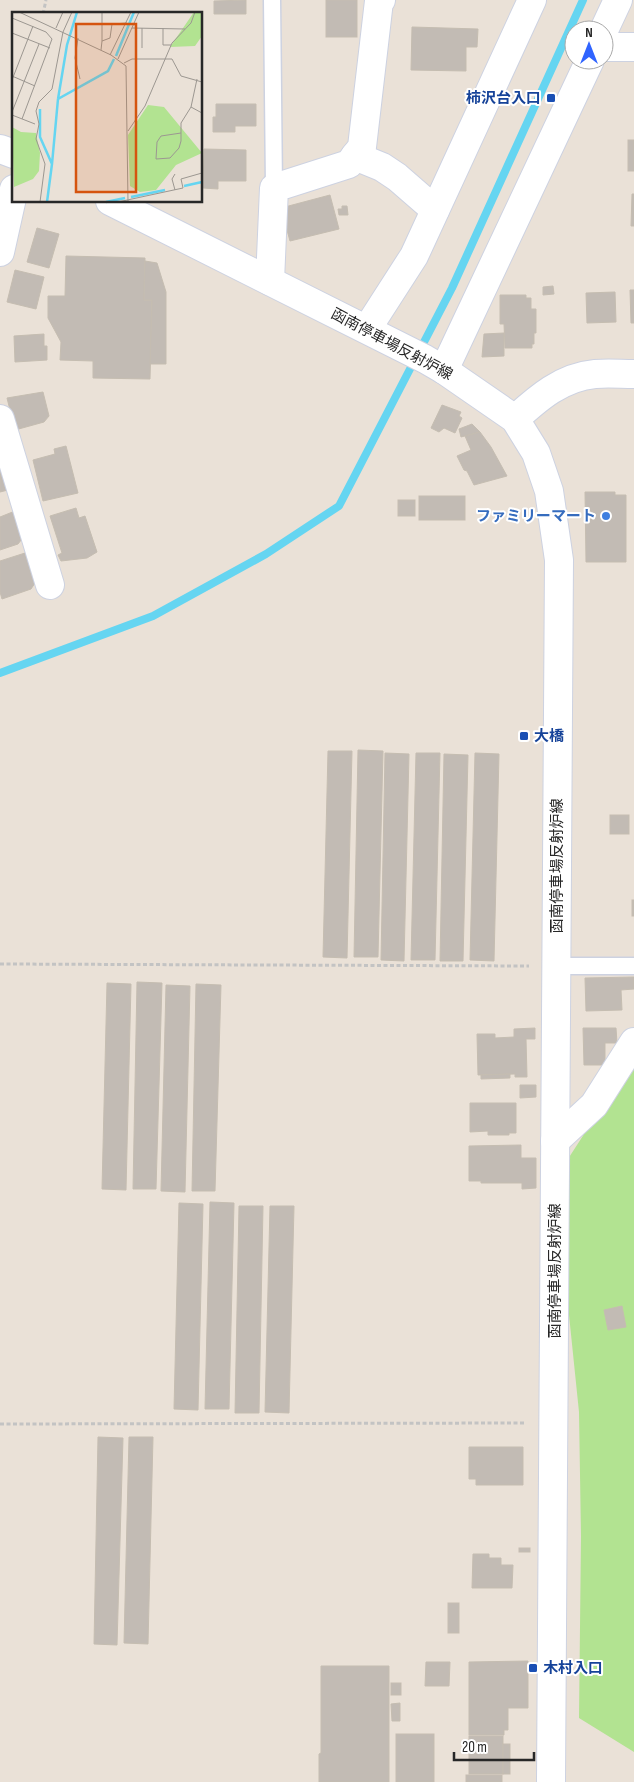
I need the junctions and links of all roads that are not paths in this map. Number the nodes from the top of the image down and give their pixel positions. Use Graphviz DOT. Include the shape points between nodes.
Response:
graph roads {
  1 [pos="272,0"];
  2 [pos="381,0"];
  3 [pos="532,0"];
  4 [pos="618,0"];
  5 [pos="609,20"];
  6 [pos="614,47"];
  7 [pos="634,47"];
  8 [pos="585,70"];
  9 [pos="355,156"];
  10 [pos="274,188"];
  11 [pos="12,198"];
  12 [pos="112,202"];
  13 [pos="435,210"];
  14 [pos="0,252"];
  15 [pos="270,281"];
  16 [pos="371,332"];
  17 [pos="435,364"];
  18 [pos="634,374"];
  19 [pos="0,418"];
  20 [pos="515,419"];
  21 [pos="50,585"];
  22 [pos="557,966"];
  23 [pos="634,966"];
  24 [pos="634,1042"];
  25 [pos="556,1141"];
  26 [pos="551,1782"];
  1 -- 10 [label="lane"];
  2 -- 9 [label="main road" via="362,147"];
  3 -- 13 [label="main road"];
  4 -- 5 [label="main road"];
  6 -- 7 [label="main road"];
  8 -- 17 [label="main road"];
  9 -- 10 [label="main road" via="349,164"];
  9 -- 13 [label="main road" via="397,177"];
  10 -- 15 [label="main road"];
  11 -- 14 [label="main road"];
  12 -- 15 [label="main road, 函南停車場反射炉線"];
  13 -- 16 [label="main road" via="414,256"];
  15 -- 16 [label="main road, 函南停車場反射炉線"];
  16 -- 17 [label="main road, 函南停車場反射炉線"];
  17 -- 20 [label="main road, 函南停車場反射炉線"];
  18 -- 20 [label="main road" via="594,374 561,383 540,396"];
  19 -- 21 [label="main road"];
  20 -- 22 [label="main road, 函南停車場反射炉線" via="536,453 549,492 559,560"];
  22 -- 23 [label="lane"];
  22 -- 25 [label="main road, 函南停車場反射炉線"];
  24 -- 25 [label="main road" via="594,1105"];
  25 -- 26 [label="main road, 函南停車場反射炉線"];
}
